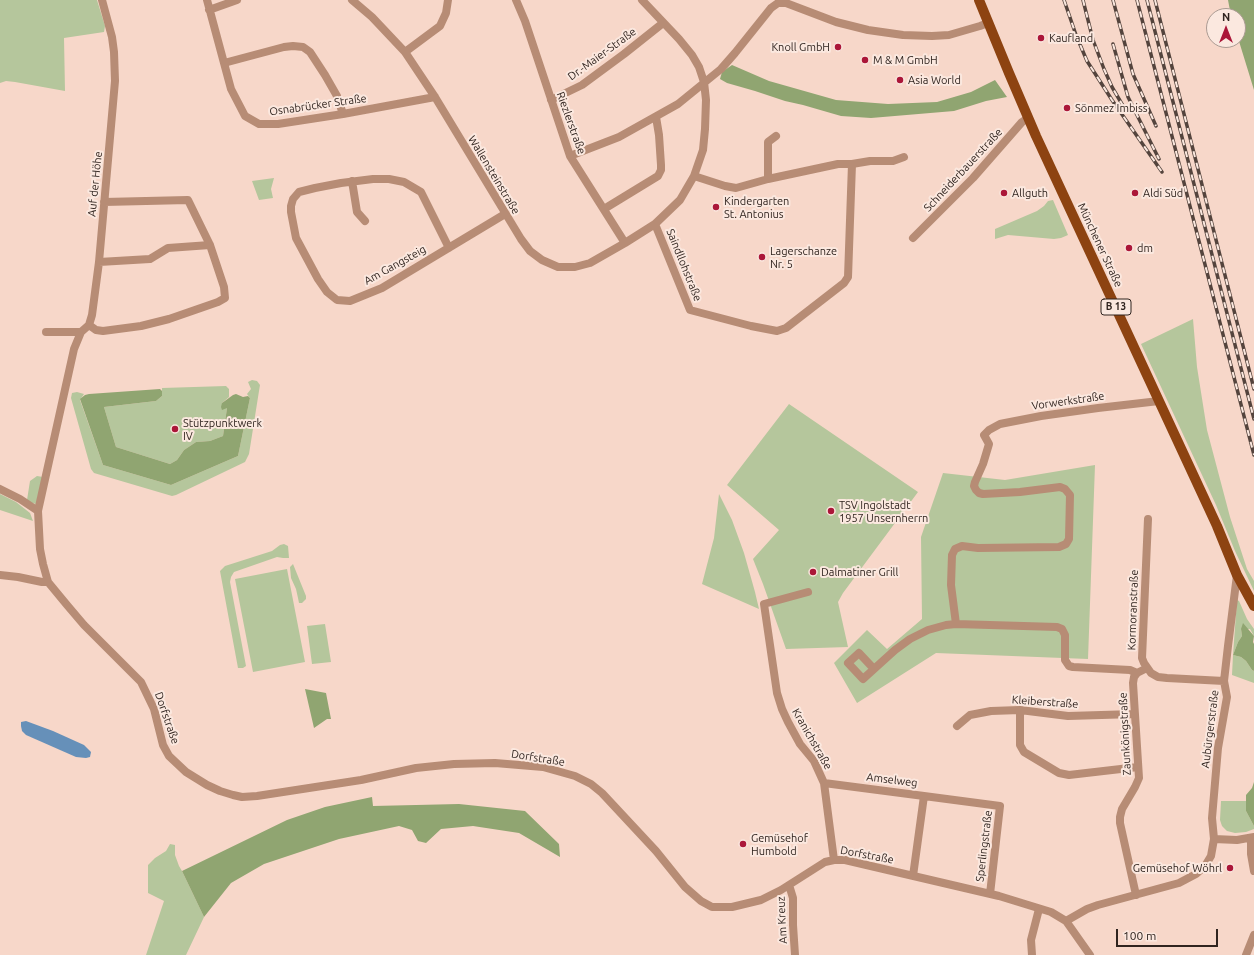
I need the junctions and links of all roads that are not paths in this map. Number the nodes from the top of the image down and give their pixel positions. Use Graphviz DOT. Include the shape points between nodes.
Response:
graph roads {
  1 [pos="102,0"];
  2 [pos="207,0"];
  3 [pos="237,0"];
  4 [pos="352,0"];
  5 [pos="448,0"];
  6 [pos="516,0"];
  7 [pos="642,0"];
  8 [pos="979,0"];
  9 [pos="209,10"];
  10 [pos="988,22"];
  11 [pos="663,23"];
  12 [pos="405,52"];
  13 [pos="224,63"];
  14 [pos="704,82"];
  15 [pos="435,97"];
  16 [pos="551,100"];
  17 [pos="343,114"];
  18 [pos="656,117"];
  19 [pos="1028,118"];
  20 [pos="776,136"];
  21 [pos="570,156"];
  22 [pos="904,157"];
  23 [pos="852,164"];
  24 [pos="694,176"];
  25 [pos="768,179"];
  26 [pos="352,181"];
  27 [pos="104,202"];
  28 [pos="604,209"];
  29 [pos="505,214"];
  30 [pos="365,221"];
  31 [pos="655,224"];
  32 [pos="913,238"];
  33 [pos="625,243"];
  34 [pos="210,245"];
  35 [pos="449,248"];
  36 [pos="99,262"];
  37 [pos="89,325"];
  38 [pos="46,332"];
  39 [pos="81,332"];
  40 [pos="1159,401"];
  41 [pos="0,489"];
  42 [pos="38,511"];
  43 [pos="1148,519"];
  44 [pos="0,575"];
  45 [pos="1237,575"];
  46 [pos="48,582"];
  47 [pos="808,592"];
  48 [pos="1254,606"];
  49 [pos="956,624"];
  50 [pos="1147,668"];
  51 [pos="874,669"];
  52 [pos="1137,673"];
  53 [pos="1224,681"];
  54 [pos="1020,710"];
  55 [pos="1135,714"];
  56 [pos="957,726"];
  57 [pos="1138,767"];
  58 [pos="824,783"];
  59 [pos="924,796"];
  60 [pos="1252,838"];
  61 [pos="1214,839"];
  62 [pos="834,860"];
  63 [pos="1254,871"];
  64 [pos="913,876"];
  65 [pos="789,885"];
  66 [pos="990,894"];
  67 [pos="1136,895"];
  68 [pos="1039,908"];
  69 [pos="1066,921"];
  70 [pos="1254,936"];
  71 [pos="795,955"];
  72 [pos="1032,955"];
  73 [pos="1090,955"];
  74 [pos="1246,955"];
  1 -- 27 [label="street, Auf der Höhe" via="112,37 115,68 114,106"];
  2 -- 9 [label="street, Osnabrücker Straße"];
  3 -- 9 [label="street"];
  4 -- 12 [label="street, Wallensteinstraße"];
  5 -- 12 [label="street" via="440,26"];
  6 -- 16 [label="street, Riezlerstraße"];
  7 -- 11 [label="street, Wallensteinstraße"];
  8 -- 10 [label="main road, Münchener Straße / B 13"];
  9 -- 13 [label="street, Osnabrücker Straße"];
  10 -- 14 [label="street" via="949,35 903,35 842,24 786,3 778,4 771,8 720,69"];
  10 -- 19 [label="main road, Münchener Straße / B 13"];
  11 -- 14 [label="street, Wallensteinstraße" via="692,55"];
  11 -- 16 [label="street, Dr.-Maier-Straße" via="582,85"];
  12 -- 15 [label="street, Wallensteinstraße"];
  13 -- 17 [label="street, Osnabrücker Straße" via="231,89 245,116 259,124 278,124"];
  13 -- 17 [label="street" via="284,47 303,47 310,52 326,75"];
  14 -- 18 [label="street" via="678,104"];
  14 -- 24 [label="street, Wallensteinstraße" via="706,100 703,150"];
  15 -- 17 [label="street, Osnabrücker Straße"];
  15 -- 29 [label="street, Wallensteinstraße"];
  16 -- 21 [label="street, Riezlerstraße"];
  18 -- 21 [label="street" via="619,137"];
  18 -- 28 [label="street" via="661,165 658,176"];
  19 -- 32 [label="street, Schneiderbauerstraße"];
  19 -- 40 [label="main road, Münchener Straße / B 13"];
  20 -- 25 [label="street" via="768,142"];
  21 -- 28 [label="street, Riezlerstraße"];
  22 -- 23 [label="street" via="893,161"];
  23 -- 25 [label="street" via="838,164"];
  23 -- 31 [label="street, Saindllohstraße" via="848,277 844,283 786,328 777,331 690,310"];
  24 -- 25 [label="street" via="736,188"];
  24 -- 31 [label="street, Wallensteinstraße" via="680,200"];
  26 -- 30 [label="street" via="357,212"];
  26 -- 35 [label="street, Am Gangsteig" via="389,179 404,182 421,192"];
  26 -- 35 [label="street, Am Gangsteig" via="299,192 291,206 296,238 318,279 327,292 337,300 350,301 382,288"];
  27 -- 34 [label="street" via="188,200"];
  27 -- 36 [label="street, Auf der Höhe"];
  28 -- 33 [label="street, Riezlerstraße"];
  29 -- 33 [label="street, Wallensteinstraße" via="530,251 558,267 575,267 590,263"];
  29 -- 35 [label="street, Am Gangsteig"];
  31 -- 33 [label="street, Wallensteinstraße"];
  34 -- 36 [label="street" via="168,248 150,259"];
  34 -- 37 [label="street" via="224,287 225,298 169,319 141,326 103,331"];
  36 -- 37 [label="street, Auf der Höhe"];
  37 -- 39 [label="street"];
  38 -- 39 [label="street"];
  39 -- 42 [label="street" via="75,344"];
  40 -- 45 [label="main road, Münchener Straße / B 13"];
  40 -- 49 [label="street, Vorwerkstraße" via="1041,416 1000,424 984,435 989,444 984,464 975,482 976,490 983,494 1065,489 1070,495 1069,536 1066,544 1059,547 962,546 955,549 952,555 951,578"];
  41 -- 42 [label="street"];
  42 -- 46 [label="street" via="40,549"];
  43 -- 50 [label="street, Kormoranstraße" via="1142,658"];
  44 -- 46 [label="street"];
  45 -- 48 [label="main road, Münchener Straße / B 13"];
  45 -- 53 [label="street, Aubürgerstraße"];
  46 -- 65 [label="street, Dorfstraße" via="84,625 141,682 154,709 163,745 169,756 186,772 220,791 242,797 257,796 454,764 536,766 575,776 597,789 656,851 685,887 712,907 727,908 746,904 771,896"];
  47 -- 58 [label="street, Kranichstraße" via="764,604 777,693 782,709 800,744 814,761"];
  49 -- 51 [label="street" via="928,630 910,639"];
  49 -- 52 [label="street" via="1057,627 1065,635 1065,660 1069,666 1130,670"];
  50 -- 52 [label="street"];
  50 -- 53 [label="street" via="1162,678"];
  52 -- 55 [label="street, Zaunkönigstraße" via="1134,678"];
  53 -- 61 [label="street, Aubürgerstraße" via="1227,696 1218,748 1212,818"];
  54 -- 55 [label="street, Kleiberstraße" via="1068,716"];
  54 -- 56 [label="street, Kleiberstraße" via="970,715"];
  54 -- 57 [label="street" via="1020,745 1024,752 1059,773"];
  55 -- 57 [label="street, Zaunkönigstraße"];
  57 -- 67 [label="street, Zaunkönigstraße" via="1139,778 1122,809 1120,823"];
  58 -- 59 [label="street, Amselweg"];
  58 -- 62 [label="street, Kranichstraße"];
  59 -- 64 [label="street, Amselweg"];
  59 -- 66 [label="street, Sperlingstraße" via="1000,806"];
  60 -- 61 [label="street"];
  60 -- 63 [label="street"];
  61 -- 67 [label="street, Aubürgerstraße" via="1211,856 1196,874 1179,883"];
  62 -- 64 [label="street, Dorfstraße" via="845,860"];
  62 -- 65 [label="street, Dorfstraße" via="820,865"];
  64 -- 66 [label="street, Dorfstraße"];
  65 -- 71 [label="street, Am Kreuz" via="793,898"];
  66 -- 68 [label="street, Dorfstraße"];
  67 -- 69 [label="street, Aubürgerstraße" via="1087,909"];
  68 -- 69 [label="street, Dorfstraße"];
  68 -- 72 [label="street" via="1031,940"];
  69 -- 73 [label="street, Dorfstraße"];
  70 -- 74 [label="street"];
}
